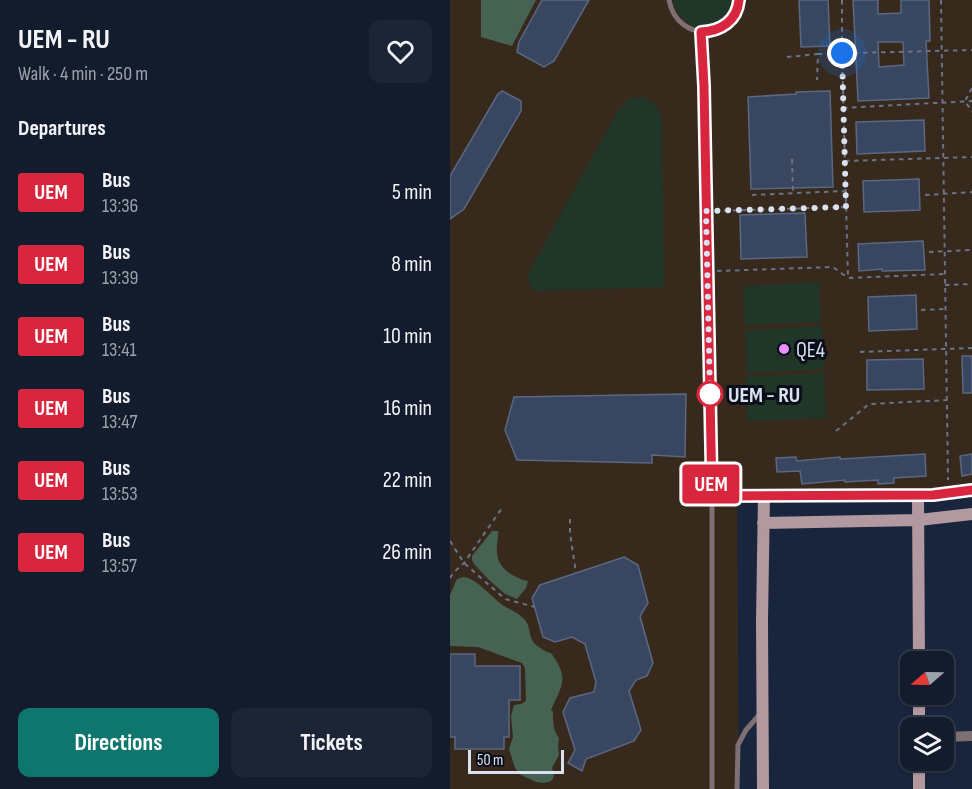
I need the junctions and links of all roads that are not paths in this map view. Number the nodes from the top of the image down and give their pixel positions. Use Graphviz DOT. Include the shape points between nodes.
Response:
graph roads {
  1 [pos="669,0"];
  2 [pos="739,0"];
  3 [pos="701,32"];
  4 [pos="972,490"];
  5 [pos="712,496"];
  6 [pos="764,496"];
  7 [pos="918,496"];
  8 [pos="972,514"];
  9 [pos="919,520"];
  10 [pos="763,523"];
  11 [pos="919,651"];
  12 [pos="763,710"];
  13 [pos="972,736"];
  14 [pos="954,737"];
  15 [pos="919,771"];
  16 [pos="712,789"];
  17 [pos="737,789"];
  18 [pos="763,789"];
  19 [pos="919,789"];
  1 -- 3 [label="lane" via="676,18"];
  2 -- 3 [label="lane" via="729,22 711,32"];
  3 -- 5 [label="lane"];
  4 -- 7 [label="main road"];
  5 -- 6 [label="lane"];
  5 -- 16 [label="lane"];
  6 -- 7 [label="main road"];
  6 -- 10 [label="main road"];
  7 -- 9 [label="main road"];
  8 -- 9 [label="main road"];
  9 -- 10 [label="main road"];
  9 -- 11 [label="main road"];
  10 -- 12 [label="main road"];
  12 -- 17 [label="lane" via="738,745"];
  12 -- 18 [label="main road"];
  13 -- 14 [label="street"];
  15 -- 19 [label="main road"];
}
